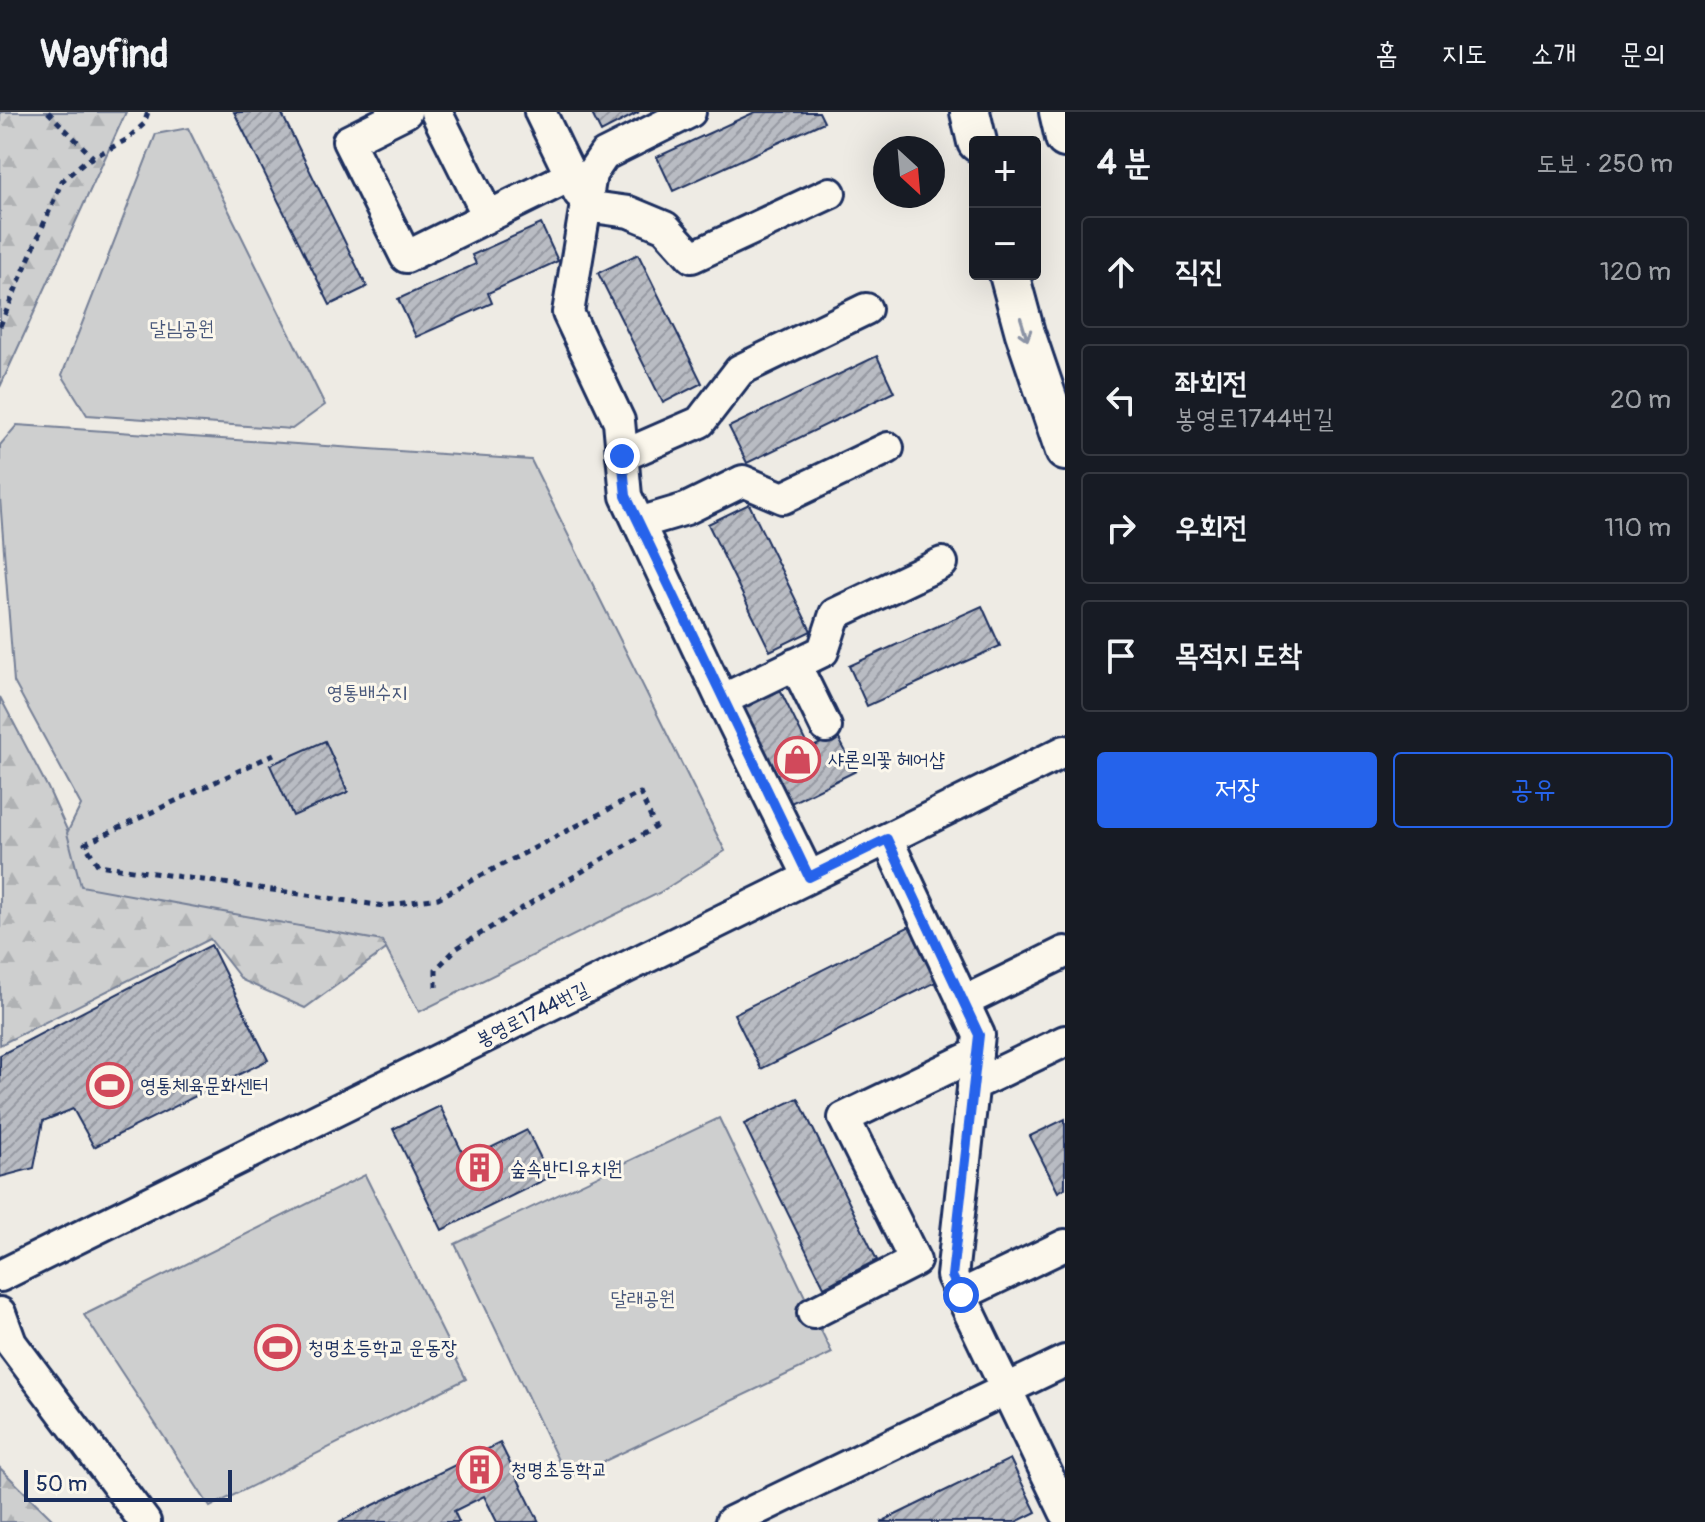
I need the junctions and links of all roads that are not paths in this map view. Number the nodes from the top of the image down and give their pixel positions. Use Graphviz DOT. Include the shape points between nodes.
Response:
graph roads {
  1 [pos="406,112"];
  2 [pos="436,112"];
  3 [pos="540,112"];
  4 [pos="690,112"];
  5 [pos="970,112"];
  6 [pos="1059,112"];
  7 [pos="976,136"];
  8 [pos="1065,138"];
  9 [pos="570,176"];
  10 [pos="830,193"];
  11 [pos="585,206"];
  12 [pos="488,216"];
  13 [pos="1011,280"];
  14 [pos="866,309"];
  15 [pos="888,448"];
  16 [pos="1065,451"];
  17 [pos="622,456"];
  18 [pos="639,523"];
  19 [pos="942,563"];
  20 [pos="795,664"];
  21 [pos="722,700"];
  22 [pos="826,727"];
  23 [pos="1065,751"];
  24 [pos="887,839"];
  25 [pos="809,877"];
  26 [pos="1065,952"];
  27 [pos="963,1002"];
  28 [pos="1065,1041"];
  29 [pos="977,1054"];
  30 [pos="973,1085"];
  31 [pos="1065,1245"];
  32 [pos="0,1276"];
  33 [pos="961,1295"];
  34 [pos="0,1313"];
  35 [pos="813,1313"];
  36 [pos="1065,1361"];
  37 [pos="1006,1390"];
  38 [pos="1065,1512"];
  39 [pos="145,1522"];
  40 [pos="731,1522"];
  1 -- 12 [label="street" via="348,141 406,257"];
  2 -- 12 [label="street"];
  3 -- 9 [label="street"];
  4 -- 11 [label="street" via="604,155 591,174"];
  5 -- 7 [label="main road"];
  6 -- 8 [label="main road"];
  9 -- 11 [label="street"];
  9 -- 12 [label="street"];
  10 -- 11 [label="street" via="692,257 665,227 629,212"];
  11 -- 17 [label="street" via="568,313 619,421"];
  13 -- 16 [label="main road, one-way"];
  14 -- 17 [label="street" via="740,370 700,422"];
  15 -- 18 [label="street" via="783,498 743,481 686,509"];
  17 -- 18 [label="street" via="626,496"];
  18 -- 21 [label="street"];
  19 -- 20 [label="street" via="835,614 823,651"];
  20 -- 21 [label="street"];
  20 -- 22 [label="street"];
  21 -- 25 [label="street"];
  23 -- 24 [label="street, 봉영로1744번길"];
  24 -- 25 [label="street, 봉영로1744번길"];
  24 -- 27 [label="street"];
  25 -- 32 [label="street, 봉영로1744번길"];
  26 -- 27 [label="street"];
  27 -- 29 [label="street" via="979,1035"];
  28 -- 30 [label="street"];
  29 -- 30 [label="street"];
  29 -- 35 [label="street" via="844,1118 915,1261"];
  30 -- 33 [label="street" via="952,1276"];
  31 -- 33 [label="street"];
  33 -- 37 [label="street"];
  34 -- 39 [label="street" via="11,1343"];
  36 -- 37 [label="street"];
  37 -- 38 [label="street"];
  37 -- 40 [label="street"];
}
